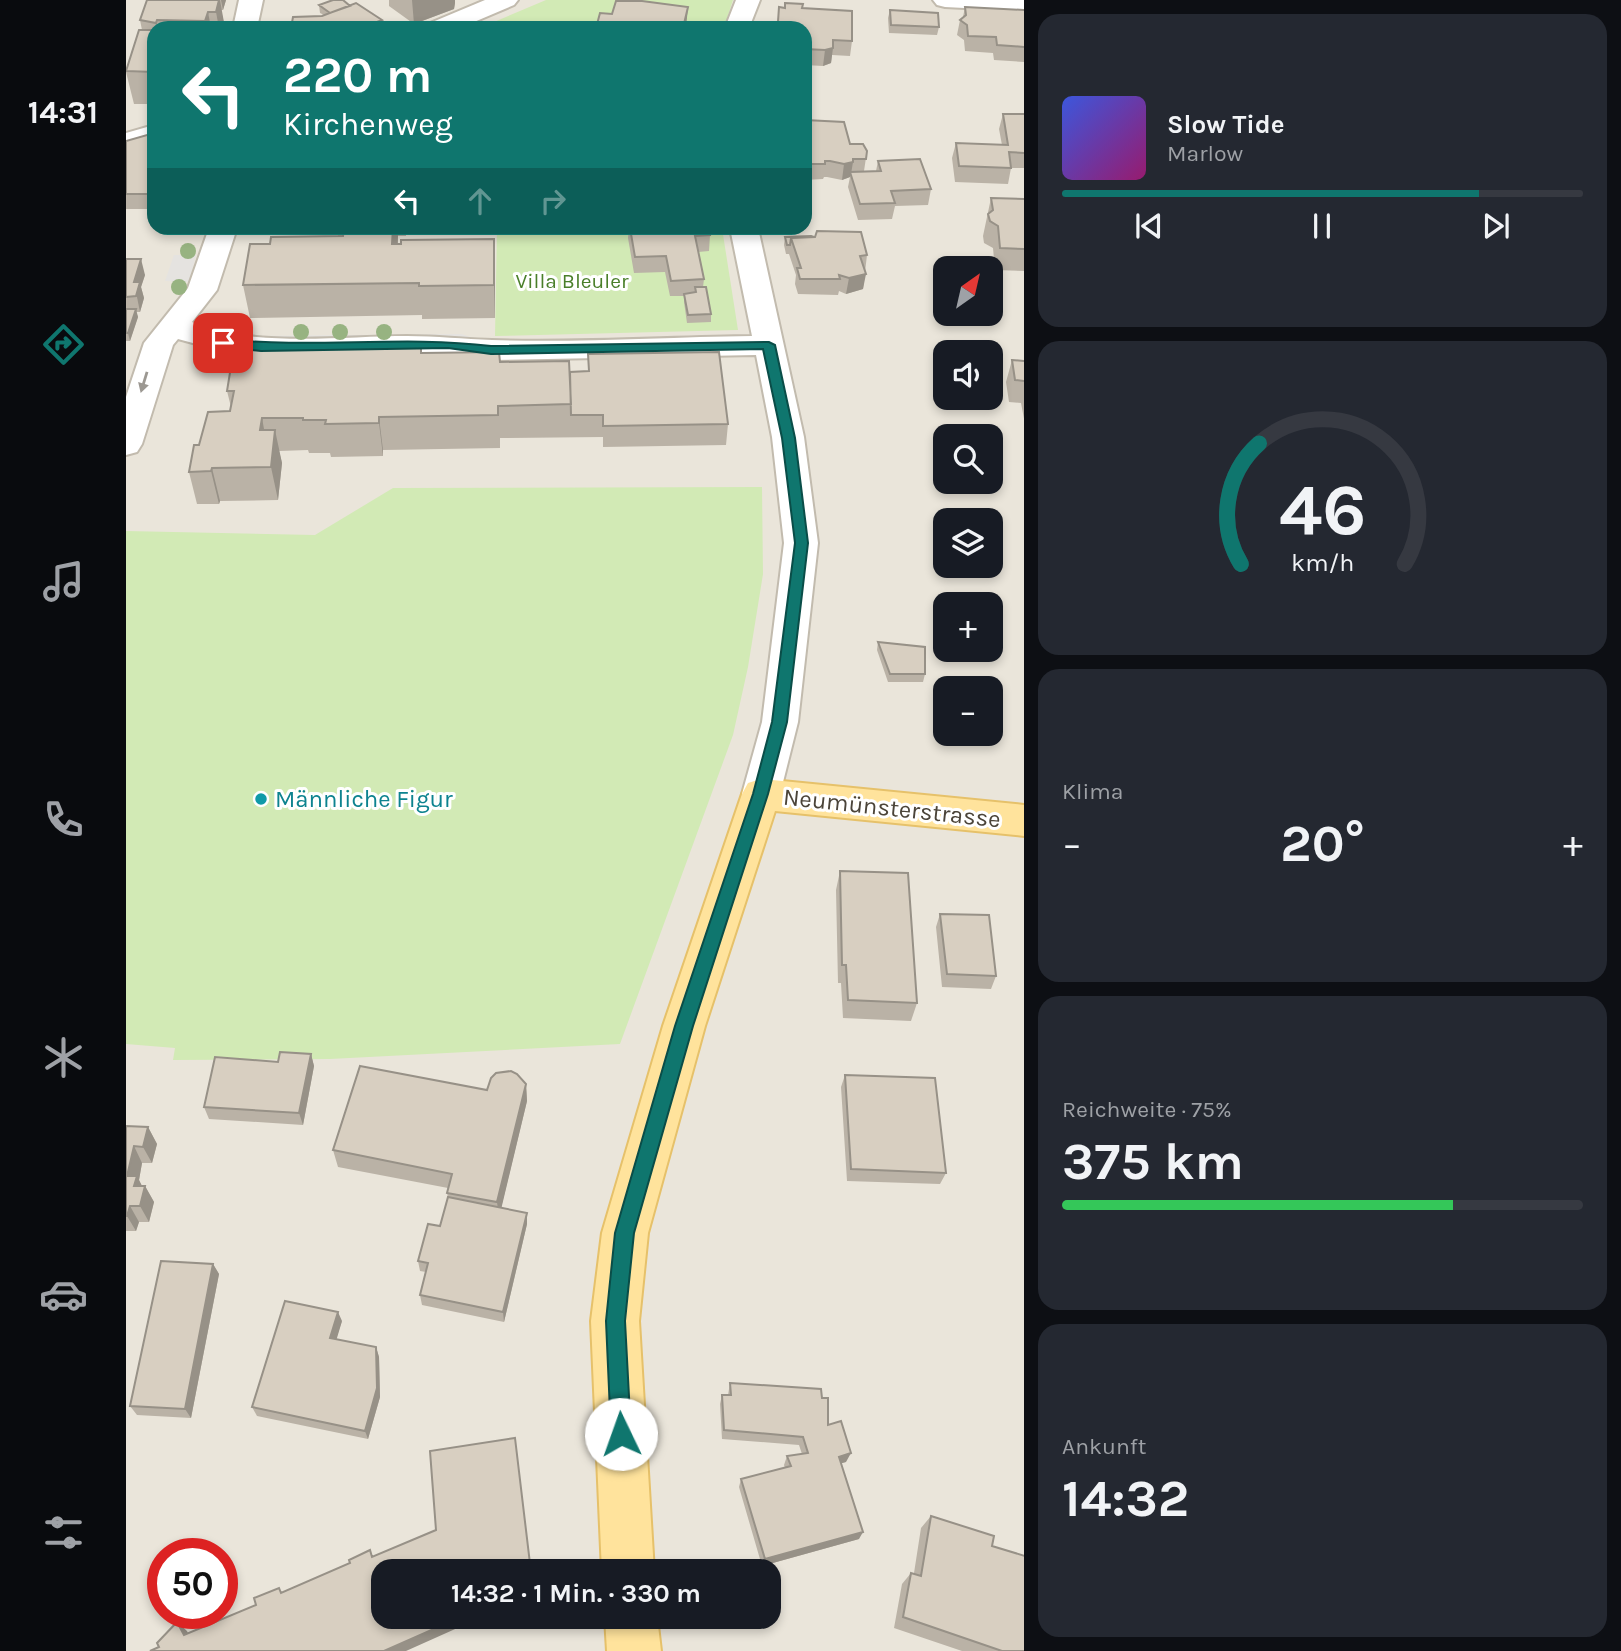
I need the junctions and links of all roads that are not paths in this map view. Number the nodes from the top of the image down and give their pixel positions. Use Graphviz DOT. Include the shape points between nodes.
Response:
graph roads {
  1 [pos="251,0"];
  2 [pos="506,0"];
  3 [pos="748,0"];
  4 [pos="944,0"];
  5 [pos="1024,4"];
  6 [pos="246,21"];
  7 [pos="456,21"];
  8 [pos="740,21"];
  9 [pos="147,135"];
  10 [pos="126,142"];
  11 [pos="221,235"];
  12 [pos="745,235"];
  13 [pos="173,325"];
  14 [pos="769,345"];
  15 [pos="126,444"];
  16 [pos="761,794"];
  17 [pos="1024,821"];
  18 [pos="627,1559"];
  19 [pos="632,1629"];
  20 [pos="634,1651"];
  1 -- 6 [label="street"];
  2 -- 7 [label="street"];
  3 -- 8 [label="street"];
  4 -- 5 [label="street"];
  9 -- 10 [label="street"];
  11 -- 13 [label="street" via="202,290"];
  12 -- 14 [label="street"];
  13 -- 14 [label="street" via="223,343 261,347 448,345 491,350"];
  13 -- 15 [label="street, one-way" via="153,356"];
  14 -- 16 [label="street" via="802,543 780,722"];
  16 -- 17 [label="main road, Neumünsterstrasse"];
  16 -- 18 [label="main road" via="684,1026 625,1233 615,1321"];
  19 -- 20 [label="main road"];
}
